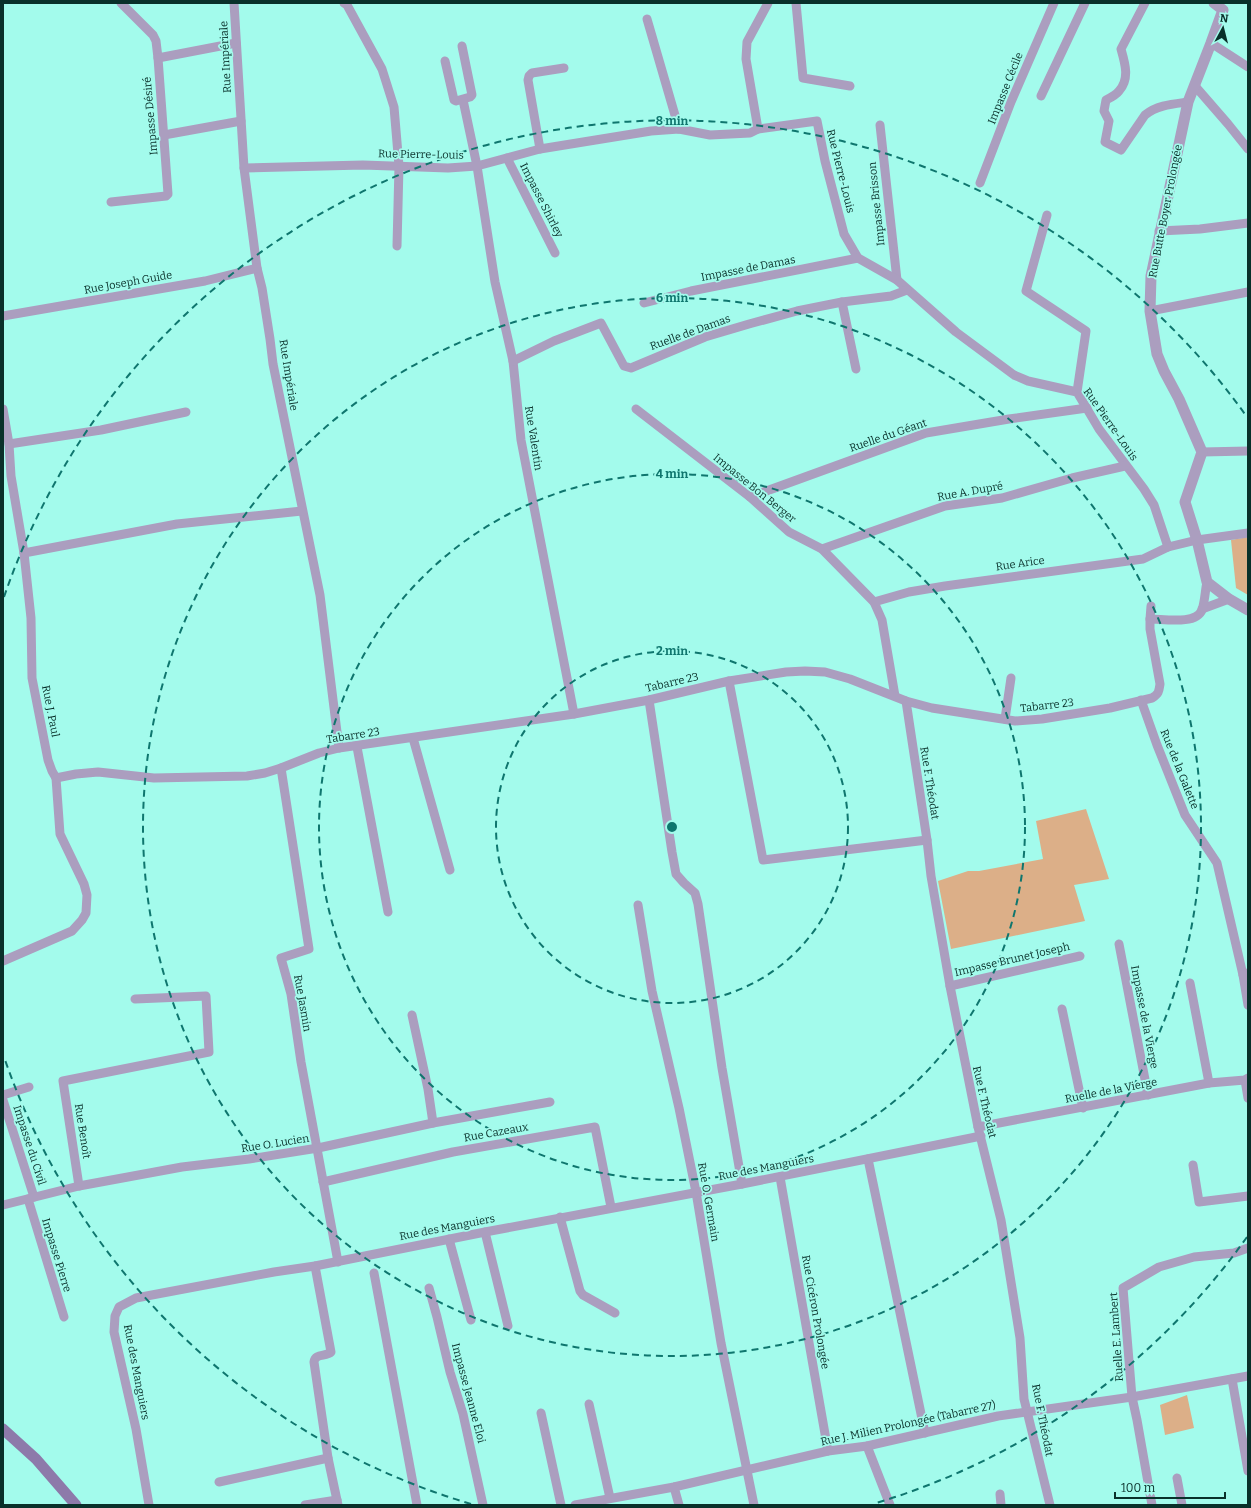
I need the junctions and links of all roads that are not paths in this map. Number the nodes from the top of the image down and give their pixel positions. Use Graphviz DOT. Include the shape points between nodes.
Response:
graph roads {
  1 [pos="122,3"];
  2 [pos="234,3"];
  3 [pos="344,3"];
  4 [pos="768,3"];
  5 [pos="796,3"];
  6 [pos="1054,3"];
  7 [pos="1084,3"];
  8 [pos="1145,3"];
  9 [pos="1214,3"];
  10 [pos="647,19"];
  11 [pos="236,43"];
  12 [pos="1211,43"];
  13 [pos="462,46"];
  14 [pos="158,58"];
  15 [pos="445,61"];
  16 [pos="1248,67"];
  17 [pos="564,68"];
  18 [pos="850,86"];
  19 [pos="1194,86"];
  20 [pos="1041,96"];
  21 [pos="463,100"];
  22 [pos="1188,102"];
  23 [pos="241,121"];
  24 [pos="880,125"];
  25 [pos="679,129"];
  26 [pos="758,129"];
  27 [pos="164,135"];
  28 [pos="1248,148"];
  29 [pos="540,149"];
  30 [pos="507,158"];
  31 [pos="399,166"];
  32 [pos="477,166"];
  33 [pos="244,168"];
  34 [pos="980,184"];
  35 [pos="111,202"];
  36 [pos="1048,215"];
  37 [pos="1248,223"];
  38 [pos="1159,231"];
  39 [pos="397,246"];
  40 [pos="555,253"];
  41 [pos="858,258"];
  42 [pos="256,268"];
  43 [pos="897,280"];
  44 [pos="907,290"];
  45 [pos="1248,292"];
  46 [pos="842,302"];
  47 [pos="644,303"];
  48 [pos="1150,311"];
  49 [pos="3,316"];
  50 [pos="513,361"];
  51 [pos="856,369"];
  52 [pos="1077,392"];
  53 [pos="1087,408"];
  54 [pos="3,409"];
  55 [pos="636,409"];
  56 [pos="186,412"];
  57 [pos="9,444"];
  58 [pos="1248,451"];
  59 [pos="1202,452"];
  60 [pos="1125,466"];
  61 [pos="750,497"];
  62 [pos="302,511"];
  63 [pos="1248,533"];
  64 [pos="1197,540"];
  65 [pos="1168,548"];
  66 [pos="822,549"];
  67 [pos="24,553"];
  68 [pos="1207,582"];
  69 [pos="1229,599"];
  70 [pos="874,602"];
  71 [pos="1151,606"];
  72 [pos="1202,610"];
  73 [pos="1248,610"];
  74 [pos="1150,619"];
  75 [pos="1011,678"];
  76 [pos="728,681"];
  77 [pos="895,696"];
  78 [pos="649,700"];
  79 [pos="1141,700"];
  80 [pos="906,701"];
  81 [pos="574,714"];
  82 [pos="1005,719"];
  83 [pos="413,738"];
  84 [pos="357,747"];
  85 [pos="339,748"];
  86 [pos="281,768"];
  87 [pos="56,778"];
  88 [pos="927,840"];
  89 [pos="450,870"];
  90 [pos="638,904"];
  91 [pos="388,912"];
  92 [pos="1119,944"];
  93 [pos="1080,956"];
  94 [pos="3,961"];
  95 [pos="1245,974"];
  96 [pos="1190,983"];
  97 [pos="950,986"];
  98 [pos="135,999"];
  99 [pos="1248,1005"];
  100 [pos="1062,1009"];
  101 [pos="412,1014"];
  102 [pos="1247,1079"];
  103 [pos="1209,1083"];
  104 [pos="29,1087"];
  105 [pos="3,1095"];
  106 [pos="1148,1095"];
  107 [pos="1248,1098"];
  108 [pos="3,1100"];
  109 [pos="550,1102"];
  110 [pos="1083,1108"];
  111 [pos="433,1123"];
  112 [pos="978,1127"];
  113 [pos="981,1136"];
  114 [pos="318,1148"];
  115 [pos="868,1159"];
  116 [pos="1193,1165"];
  117 [pos="780,1176"];
  118 [pos="323,1182"];
  119 [pos="742,1184"];
  120 [pos="79,1186"];
  121 [pos="696,1192"];
  122 [pos="1248,1196"];
  123 [pos="31,1198"];
  124 [pos="3,1205"];
  125 [pos="611,1207"];
  126 [pos="560,1217"];
  127 [pos="485,1232"];
  128 [pos="449,1239"];
  129 [pos="1248,1248"];
  130 [pos="338,1262"];
  131 [pos="315,1266"];
  132 [pos="374,1273"];
  133 [pos="428,1288"];
  134 [pos="615,1313"];
  135 [pos="64,1317"];
  136 [pos="471,1320"];
  137 [pos="508,1326"];
  138 [pos="1248,1376"];
  139 [pos="1232,1379"];
  140 [pos="1132,1397"];
  141 [pos="589,1404"];
  142 [pos="1027,1411"];
  143 [pos="541,1413"];
  144 [pos="925,1433"];
  145 [pos="5,1434"];
  146 [pos="867,1446"];
  147 [pos="828,1451"];
  148 [pos="328,1458"];
  149 [pos="746,1470"];
  150 [pos="1248,1471"];
  151 [pos="1177,1478"];
  152 [pos="219,1482"];
  153 [pos="674,1487"];
  154 [pos="1000,1494"];
  155 [pos="610,1498"];
  156 [pos="338,1502"];
  157 [pos="76,1505"];
  158 [pos="149,1505"];
  159 [pos="305,1505"];
  160 [pos="417,1505"];
  161 [pos="483,1505"];
  162 [pos="561,1505"];
  163 [pos="575,1505"];
  164 [pos="679,1505"];
  165 [pos="754,1505"];
  166 [pos="890,1505"];
  167 [pos="1002,1505"];
  168 [pos="1050,1505"];
  169 [pos="1152,1505"];
  170 [pos="1182,1505"];
  1 -- 14 [label="street, Impasse Désiré" via="153,35"];
  2 -- 11 [label="street, Rue Impériale"];
  3 -- 31 [label="street" via="382,69 394,107"];
  4 -- 26 [label="street" via="747,42 746,59"];
  5 -- 18 [label="street" via="803,78"];
  6 -- 34 [label="street, Impasse Cécile" via="1011,102"];
  7 -- 20 [label="street"];
  8 -- 22 [label="street" via="1122,49 1126,77 1119,92 1106,100 1104,111 1109,121 1105,142 1121,150 1149,112 1167,105"];
  9 -- 12 [label="street, Rue Butte Boyer Prolongée" via="1222,10"];
  10 -- 25 [label="street"];
  11 -- 14 [label="street"];
  11 -- 23 [label="street, Rue Impériale"];
  12 -- 16 [label="street"];
  12 -- 19 [label="street, Rue Butte Boyer Prolongée"];
  13 -- 21 [label="street" via="472,95"];
  14 -- 27 [label="street, Impasse Désiré"];
  15 -- 21 [label="street" via="454,100"];
  17 -- 29 [label="street" via="529,76"];
  19 -- 22 [label="street, Rue Butte Boyer Prolongée"];
  19 -- 28 [label="street"];
  21 -- 32 [label="street, Rue Valentin"];
  22 -- 38 [label="street, Rue Butte Boyer Prolongée"];
  23 -- 27 [label="street"];
  23 -- 33 [label="street, Rue Impériale"];
  24 -- 43 [label="street, Impasse Brisson"];
  25 -- 26 [label="street, Rue Pierre-Louis" via="710,135 750,133"];
  25 -- 29 [label="street, Rue Pierre-Louis" via="651,131"];
  26 -- 41 [label="street, Rue Pierre-Louis" via="817,121 844,234"];
  27 -- 35 [label="street, Impasse Désiré" via="167,195"];
  29 -- 30 [label="street, Rue Pierre-Louis"];
  30 -- 32 [label="street, Rue Pierre-Louis"];
  30 -- 40 [label="street, Impasse Shirley"];
  31 -- 32 [label="street, Rue Pierre-Louis"];
  31 -- 33 [label="street, Rue Pierre-Louis"];
  31 -- 39 [label="street"];
  32 -- 50 [label="street, Rue Valentin" via="495,282"];
  33 -- 42 [label="street, Rue Impériale"];
  36 -- 52 [label="street" via="1026,291 1086,331"];
  37 -- 38 [label="street"];
  38 -- 48 [label="street, Rue Butte Boyer Prolongée" via="1151,276"];
  41 -- 43 [label="street, Rue Pierre-Louis"];
  41 -- 47 [label="street, Impasse de Damas" via="691,291"];
  42 -- 49 [label="street, Rue Joseph Guide" via="205,281"];
  42 -- 62 [label="street, Rue Impériale" via="262,288 272,364"];
  43 -- 44 [label="street, Rue Pierre-Louis"];
  44 -- 46 [label="street, Ruelle de Damas" via="891,296"];
  44 -- 52 [label="street, Rue Pierre-Louis" via="956,332 1014,375 1028,382"];
  45 -- 48 [label="street"];
  46 -- 50 [label="street, Ruelle de Damas" via="797,311 705,337 630,368 624,366 601,323 554,341"];
  46 -- 51 [label="street"];
  48 -- 59 [label="street, Rue Butte Boyer Prolongée" via="1159,360"];
  50 -- 81 [label="street, Rue Valentin" via="521,440"];
  52 -- 53 [label="street, Rue Pierre-Louis"];
  53 -- 60 [label="street, Rue Pierre-Louis"];
  53 -- 61 [label="street, Ruelle du Géant" via="926,433"];
  54 -- 57 [label="street, Rue J. Paul"];
  55 -- 61 [label="street, Impasse Bon Berger"];
  56 -- 57 [label="street" via="101,430"];
  57 -- 67 [label="street, Rue J. Paul" via="11,476"];
  58 -- 59 [label="street"];
  59 -- 64 [label="street" via="1185,502"];
  60 -- 65 [label="street, Rue Pierre-Louis" via="1154,505"];
  60 -- 66 [label="street, Rue A. Dupré" via="1002,498 945,506"];
  61 -- 66 [label="street, Impasse Bon Berger" via="789,532"];
  62 -- 67 [label="street" via="177,524"];
  62 -- 85 [label="street, Rue Impériale" via="320,595"];
  63 -- 64 [label="street"];
  64 -- 65 [label="street"];
  64 -- 68 [label="street"];
  65 -- 70 [label="street, Rue Arice" via="1143,559 944,586"];
  66 -- 70 [label="street, Impasse Bon Berger"];
  67 -- 87 [label="street, Rue J. Paul" via="31,618 32,678 48,760"];
  68 -- 69 [label="street"];
  68 -- 72 [label="street"];
  69 -- 72 [label="street"];
  69 -- 73 [label="street"];
  70 -- 77 [label="street, Impasse Bon Berger" via="882,620"];
  71 -- 74 [label="street"];
  72 -- 74 [label="street" via="1194,618 1187,620"];
  74 -- 79 [label="street, Tabarre 23" via="1160,684 1157,695"];
  75 -- 82 [label="street"];
  76 -- 77 [label="street, Tabarre 23" via="786,672 825,672"];
  76 -- 78 [label="street, Tabarre 23"];
  76 -- 88 [label="street" via="763,860"];
  77 -- 80 [label="street, Tabarre 23"];
  78 -- 81 [label="street, Tabarre 23"];
  78 -- 119 [label="street" via="676,874 695,893 698,904"];
  79 -- 82 [label="street, Tabarre 23" via="1110,708 1042,719"];
  79 -- 95 [label="street, Rue de la Galette" via="1185,815 1217,863"];
  80 -- 82 [label="street, Tabarre 23" via="932,708"];
  80 -- 88 [label="street, Rue F. Théodat"];
  81 -- 83 [label="street, Tabarre 23"];
  83 -- 84 [label="street, Tabarre 23"];
  83 -- 89 [label="street"];
  84 -- 85 [label="street, Tabarre 23"];
  84 -- 91 [label="street"];
  85 -- 86 [label="street, Tabarre 23"];
  86 -- 87 [label="street, Tabarre 23" via="247,776 154,778 98,772"];
  86 -- 114 [label="street, Rue Jasmin" via="309,949 281,958 291,994 300,1062"];
  87 -- 94 [label="street, Rue J. Paul" via="60,834 84,884 87,895 86,913 72,931"];
  88 -- 97 [label="street, Rue F. Théodat"];
  90 -- 121 [label="street, Rue O. Germain" via="652,991"];
  92 -- 106 [label="street, Impasse de la Vierge"];
  93 -- 97 [label="street, Impasse Brunet Joseph"];
  95 -- 99 [label="street"];
  96 -- 103 [label="street"];
  97 -- 112 [label="street, Rue F. Théodat"];
  98 -- 120 [label="street, Rue Benoît" via="206,996 209,1052 63,1081"];
  100 -- 110 [label="street"];
  101 -- 111 [label="street"];
  102 -- 103 [label="street, Ruelle de la Vierge"];
  102 -- 107 [label="street"];
  103 -- 106 [label="street, Ruelle de la Vierge"];
  104 -- 105 [label="street, Impasse du Civil"];
  106 -- 110 [label="street, Ruelle de la Vierge"];
  108 -- 123 [label="street, Impasse du Civil"];
  109 -- 111 [label="street, Rue O. Lucien"];
  110 -- 112 [label="street, Ruelle de la Vierge"];
  111 -- 114 [label="street, Rue O. Lucien"];
  112 -- 113 [label="street, Rue F. Théodat"];
  113 -- 115 [label="street, Rue des Manguiers"];
  113 -- 142 [label="street, Rue F. Théodat" via="1007,1255 1020,1338"];
  114 -- 118 [label="street, Rue Jasmin"];
  114 -- 120 [label="street, Rue O. Lucien" via="182,1167"];
  115 -- 117 [label="street, Rue des Manguiers"];
  115 -- 144 [label="street"];
  116 -- 122 [label="street" via="1199,1202"];
  117 -- 119 [label="street, Rue des Manguiers"];
  117 -- 147 [label="street, Rue Cicéron Prolongée"];
  118 -- 125 [label="street, Rue Cazeaux" via="453,1152 595,1127"];
  118 -- 130 [label="street, Rue Jasmin"];
  119 -- 121 [label="street, Rue des Manguiers"];
  120 -- 123 [label="street, Rue O. Lucien"];
  121 -- 125 [label="street, Rue des Manguiers"];
  121 -- 149 [label="street, Rue O. Germain" via="721,1343"];
  123 -- 124 [label="street, Rue O. Lucien"];
  123 -- 135 [label="street, Impasse Pierre"];
  125 -- 126 [label="street, Rue des Manguiers"];
  126 -- 127 [label="street, Rue des Manguiers"];
  126 -- 134 [label="street" via="580,1291"];
  127 -- 128 [label="street, Rue des Manguiers"];
  127 -- 137 [label="street"];
  128 -- 130 [label="street, Rue des Manguiers"];
  128 -- 136 [label="street"];
  129 -- 140 [label="street, Ruelle E. Lambert" via="1234,1253 1194,1257 1159,1267 1123,1288"];
  130 -- 131 [label="street, Rue des Manguiers"];
  131 -- 148 [label="street" via="331,1352 317,1357 314,1362"];
  131 -- 158 [label="street, Rue des Manguiers" via="136,1298 119,1306 115,1316 114,1332 136,1429"];
  132 -- 160 [label="street"];
  133 -- 161 [label="street, Impasse Jeanne Eloi" via="463,1414"];
  138 -- 139 [label="street, Rue J. Milien Prolongée (Tabarre 27)"];
  139 -- 140 [label="street, Rue J. Milien Prolongée (Tabarre 27)"];
  139 -- 150 [label="street"];
  140 -- 142 [label="street, Rue J. Milien Prolongée (Tabarre 27)"];
  140 -- 169 [label="street"];
  141 -- 155 [label="street"];
  142 -- 144 [label="street, Rue J. Milien Prolongée (Tabarre 27)"];
  142 -- 168 [label="street, Rue F. Théodat"];
  143 -- 162 [label="street"];
  144 -- 146 [label="street, Rue J. Milien Prolongée (Tabarre 27)"];
  145 -- 157 [label="main road" via="36,1459"];
  146 -- 147 [label="street, Rue J. Milien Prolongée (Tabarre 27)"];
  146 -- 166 [label="street"];
  147 -- 149 [label="street, Rue J. Milien Prolongée (Tabarre 27)"];
  148 -- 152 [label="street"];
  148 -- 156 [label="street"];
  149 -- 153 [label="street, Rue J. Milien Prolongée (Tabarre 27)"];
  149 -- 165 [label="street, Rue O. Germain"];
  151 -- 170 [label="street"];
  153 -- 155 [label="street, Rue J. Milien Prolongée (Tabarre 27)"];
  153 -- 164 [label="street"];
  154 -- 167 [label="street"];
  155 -- 163 [label="street, Rue J. Milien Prolongée (Tabarre 27)"];
  156 -- 159 [label="street"];
}
